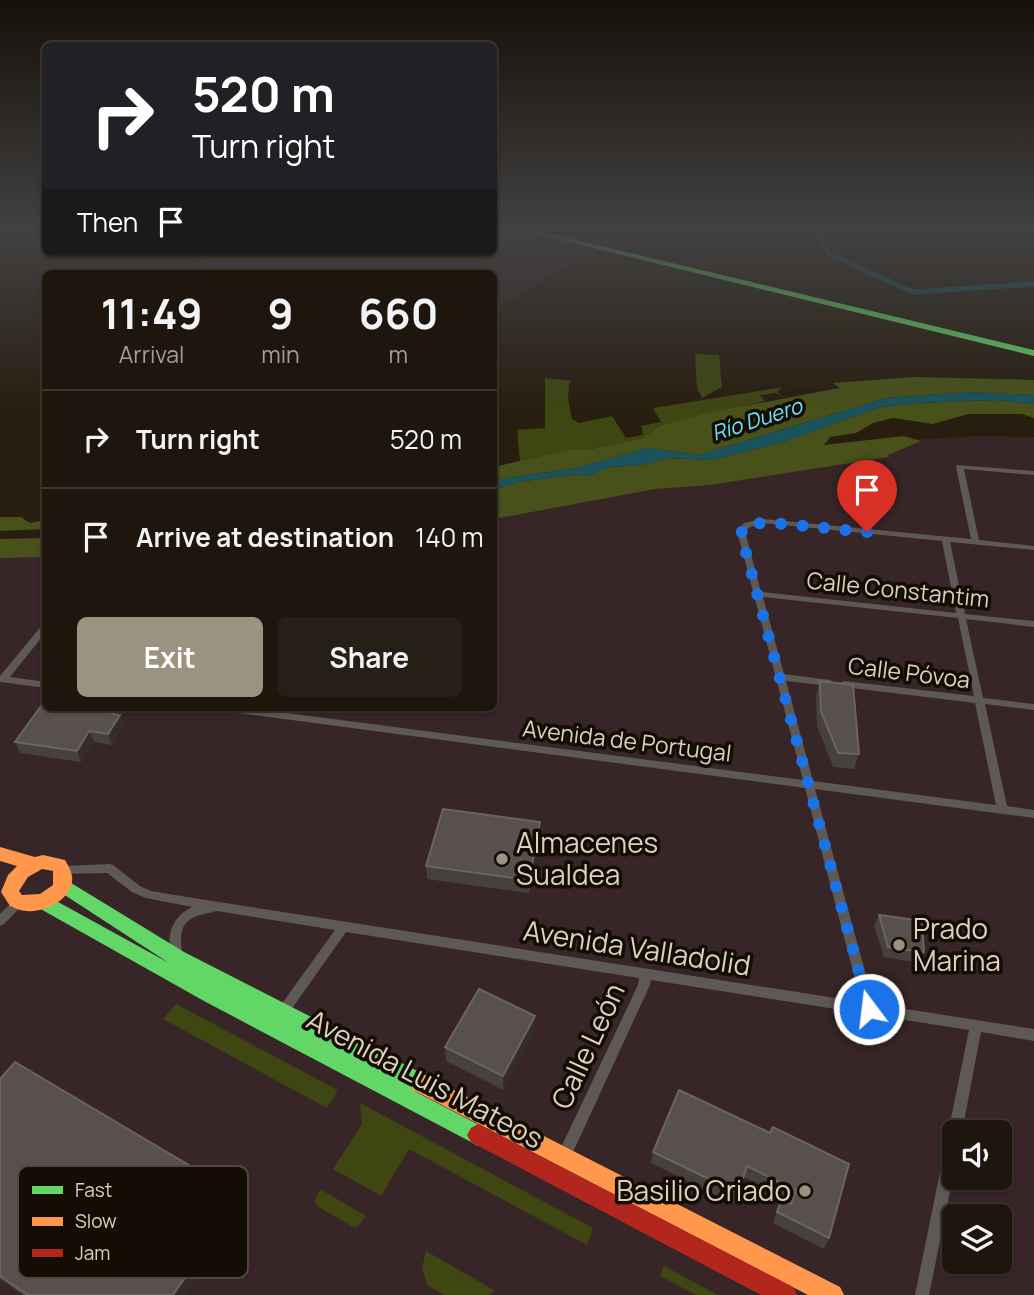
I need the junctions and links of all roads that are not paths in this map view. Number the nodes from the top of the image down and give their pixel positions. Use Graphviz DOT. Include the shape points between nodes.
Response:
graph roads {
  1 [pos="771,289"];
  2 [pos="1034,353"];
  3 [pos="1034,473"];
  4 [pos="945,540"];
  5 [pos="976,542"];
  6 [pos="1034,548"];
  7 [pos="758,594"];
  8 [pos="961,616"];
  9 [pos="1034,624"];
  10 [pos="42,631"];
  11 [pos="780,677"];
  12 [pos="2,679"];
  13 [pos="42,684"];
  14 [pos="978,701"];
  15 [pos="1034,707"];
  16 [pos="247,711"];
  17 [pos="808,783"];
  18 [pos="1002,809"];
  19 [pos="1034,814"];
  20 [pos="0,854"];
  21 [pos="34,864"];
  22 [pos="64,870"];
  23 [pos="5,881"];
  24 [pos="63,885"];
  25 [pos="43,902"];
  26 [pos="18,903"];
  27 [pos="232,909"];
  28 [pos="0,921"];
  29 [pos="344,926"];
  30 [pos="177,958"];
  31 [pos="195,967"];
  32 [pos="646,974"];
  33 [pos="184,980"];
  34 [pos="869,1009"];
  35 [pos="282,1013"];
  36 [pos="272,1026"];
  37 [pos="976,1026"];
  38 [pos="1034,1035"];
  39 [pos="957,1120"];
  40 [pos="564,1157"];
  41 [pos="555,1175"];
  42 [pos="943,1190"];
  43 [pos="785,1295"];
  44 [pos="832,1295"];
  45 [pos="922,1295"];
  1 -- 2 [label="main road"];
  3 -- 5 [label="street" via="960,467"];
  4 -- 5 [label="street"];
  4 -- 7 [label="street" via="764,522 747,525 741,534"];
  4 -- 8 [label="street"];
  5 -- 6 [label="street"];
  7 -- 8 [label="street, Calle Constantim"];
  7 -- 11 [label="street"];
  8 -- 9 [label="street, Calle Constantim"];
  8 -- 14 [label="street"];
  10 -- 12 [label="street"];
  11 -- 14 [label="street, Calle Póvoa"];
  11 -- 17 [label="street"];
  12 -- 13 [label="street"];
  14 -- 15 [label="street, Calle Póvoa"];
  14 -- 18 [label="street"];
  16 -- 17 [label="street, Avenida de Portugal"];
  17 -- 18 [label="street, Avenida de Portugal"];
  17 -- 34 [label="street"];
  18 -- 19 [label="street, Avenida de Portugal"];
  20 -- 21 [label="main road"];
  21 -- 22 [label="main road" via="52,862"];
  21 -- 23 [label="main road"];
  22 -- 24 [label="main road"];
  22 -- 27 [label="street, Avenida Valladolid" via="109,868 150,895"];
  23 -- 26 [label="main road"];
  24 -- 25 [label="main road"];
  24 -- 30 [label="main road, Avenida Luis Mateos"];
  25 -- 26 [label="main road"];
  25 -- 33 [label="main road, Avenida Luis Mateos"];
  26 -- 28 [label="street"];
  27 -- 29 [label="street, Avenida Valladolid"];
  27 -- 30 [label="street, Avenida Valladolid" via="206,908 184,917 174,931"];
  29 -- 32 [label="street, Avenida Valladolid"];
  29 -- 35 [label="street"];
  30 -- 31 [label="main road, Avenida Luis Mateos"];
  31 -- 33 [label="main road"];
  31 -- 35 [label="main road, Avenida Luis Mateos"];
  32 -- 34 [label="street, Avenida Valladolid"];
  32 -- 40 [label="street, Calle León"];
  33 -- 36 [label="main road, Avenida Luis Mateos"];
  34 -- 37 [label="street, Avenida Valladolid"];
  35 -- 36 [label="street"];
  35 -- 40 [label="main road, Avenida Luis Mateos"];
  36 -- 41 [label="main road, Avenida Luis Mateos"];
  37 -- 38 [label="street, Avenida Valladolid"];
  37 -- 39 [label="street"];
  40 -- 41 [label="street, Calle León"];
  40 -- 44 [label="main road, Avenida Luis Mateos"];
  41 -- 43 [label="main road, Avenida Luis Mateos"];
  42 -- 45 [label="street"];
}
